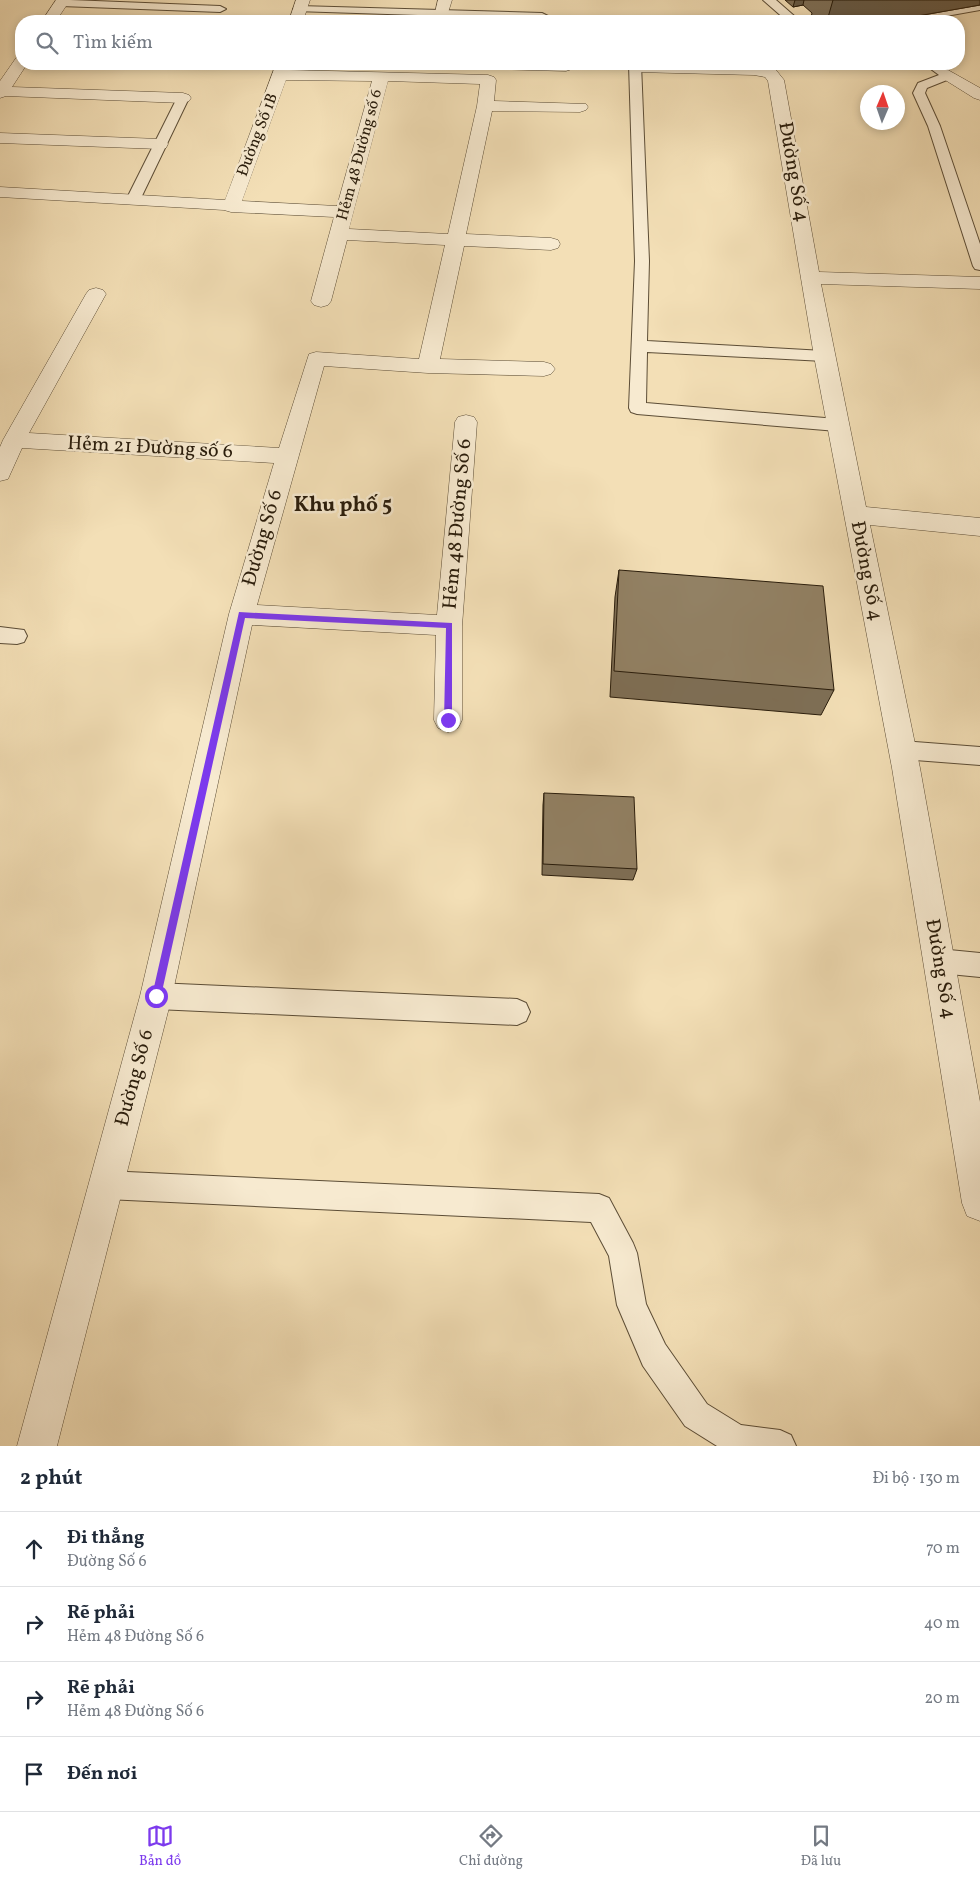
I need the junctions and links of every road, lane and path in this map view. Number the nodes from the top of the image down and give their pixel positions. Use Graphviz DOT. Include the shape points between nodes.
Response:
graph roads {
  1 [pos="769,0"];
  2 [pos="62,2"];
  3 [pos="443,7"];
  4 [pos="980,7"];
  5 [pos="220,9"];
  6 [pos="299,10"];
  7 [pos="52,15"];
  8 [pos="531,15"];
  9 [pos="787,15"];
  10 [pos="934,15"];
  11 [pos="15,70"];
  12 [pos="282,70"];
  13 [pos="296,70"];
  14 [pos="475,70"];
  15 [pos="491,70"];
  16 [pos="636,70"];
  17 [pos="754,70"];
  18 [pos="940,70"];
  19 [pos="948,75"];
  20 [pos="381,76"];
  21 [pos="1,92"];
  22 [pos="980,95"];
  23 [pos="183,98"];
  24 [pos="485,106"];
  25 [pos="580,106"];
  26 [pos="0,138"];
  27 [pos="160,144"];
  28 [pos="0,192"];
  29 [pos="133,200"];
  30 [pos="231,206"];
  31 [pos="344,212"];
  32 [pos="338,234"];
  33 [pos="456,239"];
  34 [pos="550,244"];
  35 [pos="980,266"];
  36 [pos="812,278"];
  37 [pos="980,284"];
  38 [pos="96,294"];
  39 [pos="321,301"];
  40 [pos="639,346"];
  41 [pos="824,356"];
  42 [pos="428,366"];
  43 [pos="544,369"];
  44 [pos="466,422"];
  45 [pos="837,425"];
  46 [pos="14,440"];
  47 [pos="286,456"];
  48 [pos="0,473"];
  49 [pos="855,514"];
  50 [pos="980,527"];
  51 [pos="242,614"];
  52 [pos="450,626"];
  53 [pos="448,720"];
  54 [pos="902,750"];
  55 [pos="980,756"];
  56 [pos="939,961"];
  57 [pos="980,965"];
  58 [pos="156,996"];
  59 [pos="517,1012"];
  60 [pos="975,1141"];
  61 [pos="106,1185"];
  62 [pos="980,1203"];
  63 [pos="37,1446"];
  64 [pos="780,1446"];
  1 -- 9 [label="lane"];
  2 -- 5 [label="lane"];
  2 -- 7 [label="street"];
  3 -- 6 [label="lane"];
  3 -- 8 [label="lane"];
  4 -- 10 [label="lane"];
  11 -- 21 [label="street"];
  12 -- 30 [label="street, Đường Số 1B"];
  13 -- 20 [label="street, Hẻm 48 Đường số 6"];
  14 -- 20 [label="street"];
  15 -- 24 [label="street"];
  16 -- 40 [label="lane" via="642,261"];
  17 -- 36 [label="street, Đường Số 4" via="770,73 776,80"];
  18 -- 19 [label="lane"];
  19 -- 22 [label="street"];
  19 -- 35 [label="lane" via="922,86 920,93"];
  20 -- 31 [label="street, Hẻm 48 Đường số 6"];
  21 -- 23 [label="street"];
  23 -- 27 [label="lane"];
  24 -- 25 [label="street"];
  24 -- 33 [label="street"];
  26 -- 27 [label="street"];
  27 -- 29 [label="lane"];
  28 -- 29 [label="street"];
  29 -- 30 [label="street"];
  30 -- 31 [label="street"];
  31 -- 32 [label="street, Hẻm 48 Đường số 6"];
  32 -- 33 [label="street"];
  32 -- 39 [label="street, Hẻm 48 Đường số 6"];
  33 -- 34 [label="street"];
  33 -- 42 [label="street"];
  36 -- 37 [label="street"];
  36 -- 41 [label="street, Đường Số 4"];
  38 -- 46 [label="street"];
  40 -- 41 [label="lane"];
  40 -- 45 [label="lane" via="637,408"];
  41 -- 45 [label="street, Đường Số 4"];
  42 -- 43 [label="street"];
  42 -- 47 [label="street, Đường Số 6" via="316,359"];
  44 -- 52 [label="street, Hẻm 48 Đường Số 6"];
  45 -- 49 [label="street, Đường Số 4"];
  46 -- 47 [label="street, Hẻm 21 Đường số 6"];
  46 -- 48 [label="street"];
  47 -- 51 [label="street, Đường Số 6"];
  49 -- 50 [label="street"];
  49 -- 54 [label="street, Đường Số 4"];
  51 -- 52 [label="street, Hẻm 48 Đường Số 6"];
  51 -- 58 [label="street, Đường Số 6"];
  52 -- 53 [label="street, Hẻm 48 Đường Số 6"];
  54 -- 55 [label="lane"];
  54 -- 56 [label="street, Đường Số 4"];
  56 -- 57 [label="lane"];
  56 -- 60 [label="street, Đường Số 4"];
  58 -- 59 [label="lane"];
  58 -- 61 [label="street, Đường Số 6"];
  60 -- 62 [label="street, Đường Số 4"];
  61 -- 63 [label="street, Đường Số 6"];
  61 -- 64 [label="lane" via="599,1208 623,1253 632,1305 654,1355 696,1415 736,1440"];
}
